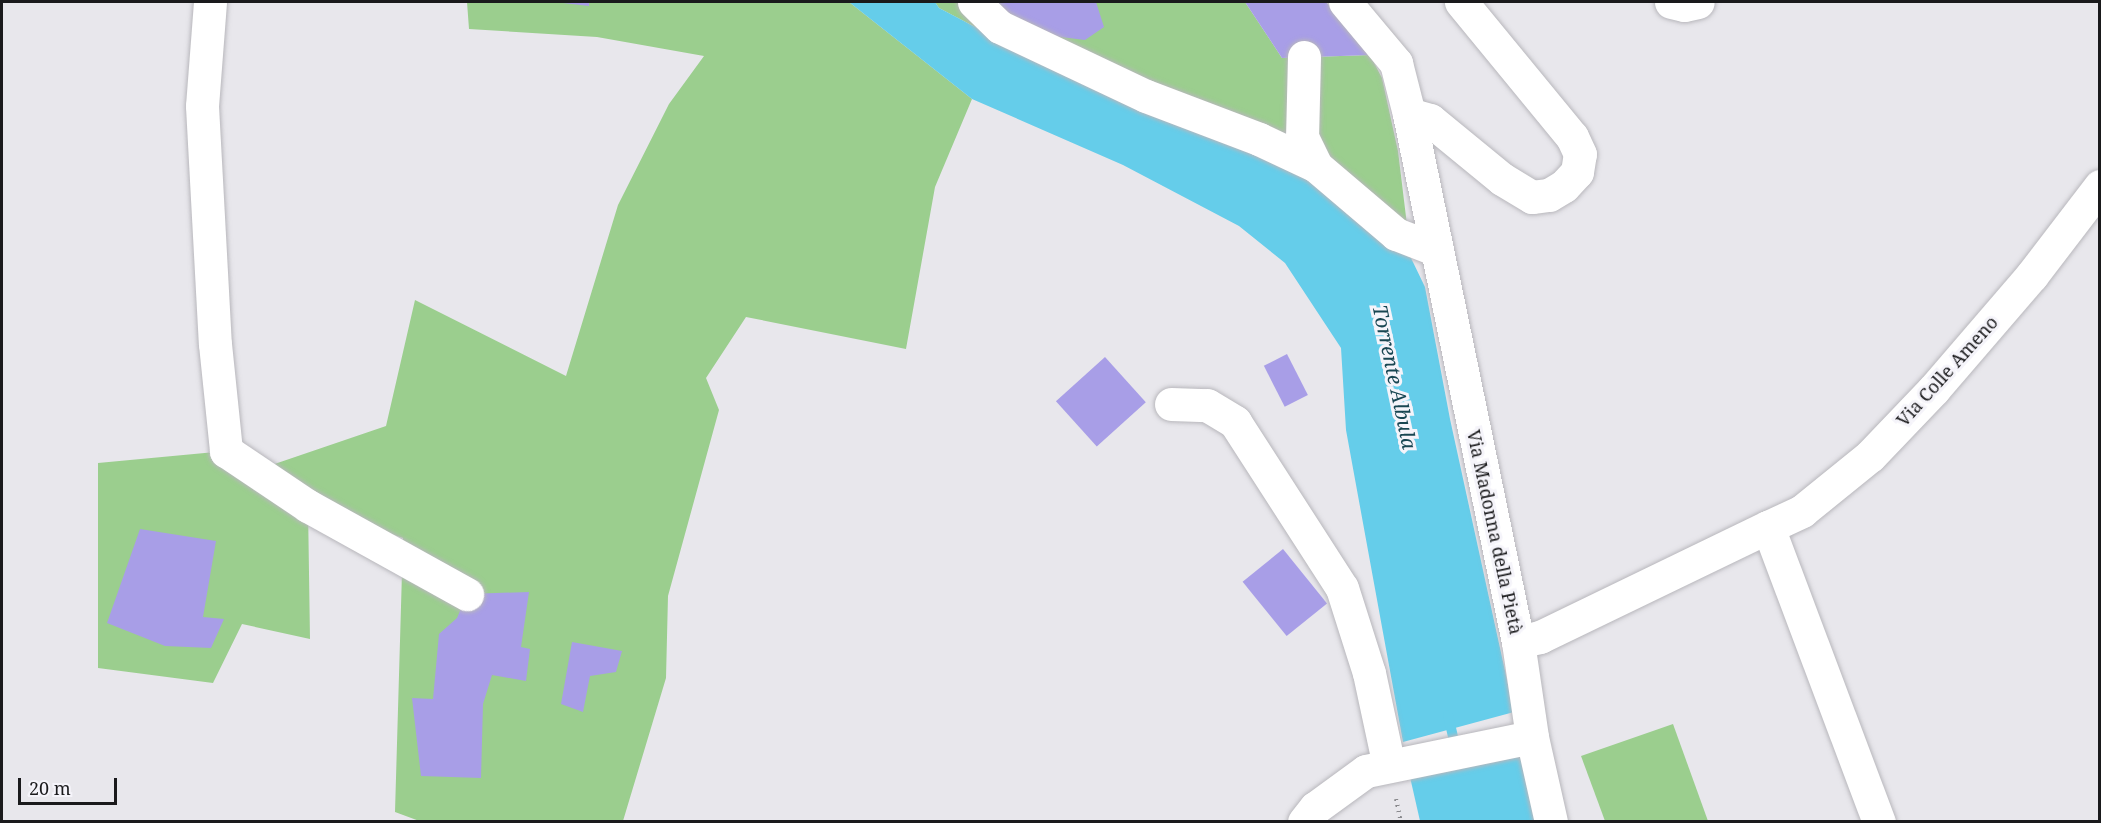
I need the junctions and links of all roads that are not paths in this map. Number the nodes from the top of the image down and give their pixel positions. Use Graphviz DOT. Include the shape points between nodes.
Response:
graph roads {
  1 [pos="210,2"];
  2 [pos="975,2"];
  3 [pos="1345,2"];
  4 [pos="1461,2"];
  5 [pos="1671,2"];
  6 [pos="1698,2"];
  7 [pos="1304,57"];
  8 [pos="1409,114"];
  9 [pos="1316,166"];
  10 [pos="2100,186"];
  11 [pos="1437,250"];
  12 [pos="1171,404"];
  13 [pos="1768,527"];
  14 [pos="467,594"];
  15 [pos="1518,642"];
  16 [pos="1532,736"];
  17 [pos="1389,766"];
  18 [pos="1304,822"];
  19 [pos="1551,822"];
  20 [pos="1879,822"];
  1 -- 14 [label="street" via="202,106 215,344 226,451 308,506"];
  2 -- 9 [label="street" via="1000,27 1146,96"];
  3 -- 8 [label="street, Via Madonna della Pietà" via="1396,63"];
  4 -- 8 [label="street" via="1572,137 1580,154 1577,172 1549,195 1532,197 1502,179 1430,120"];
  5 -- 6 [label="street"];
  7 -- 9 [label="street" via="1302,137"];
  8 -- 11 [label="street, Via Madonna della Pietà"];
  9 -- 11 [label="street" via="1396,234"];
  10 -- 13 [label="street, Via Colle Ameno" via="2025,284 1870,456 1802,511"];
  11 -- 15 [label="street, Via Madonna della Pietà"];
  12 -- 17 [label="street" via="1207,405 1234,422 1342,588 1369,673"];
  13 -- 15 [label="street, Via Madonna della Pietà" via="1540,637"];
  13 -- 20 [label="street"];
  15 -- 16 [label="street"];
  16 -- 17 [label="street"];
  16 -- 19 [label="street"];
  17 -- 18 [label="street" via="1366,771 1315,808"];
}
